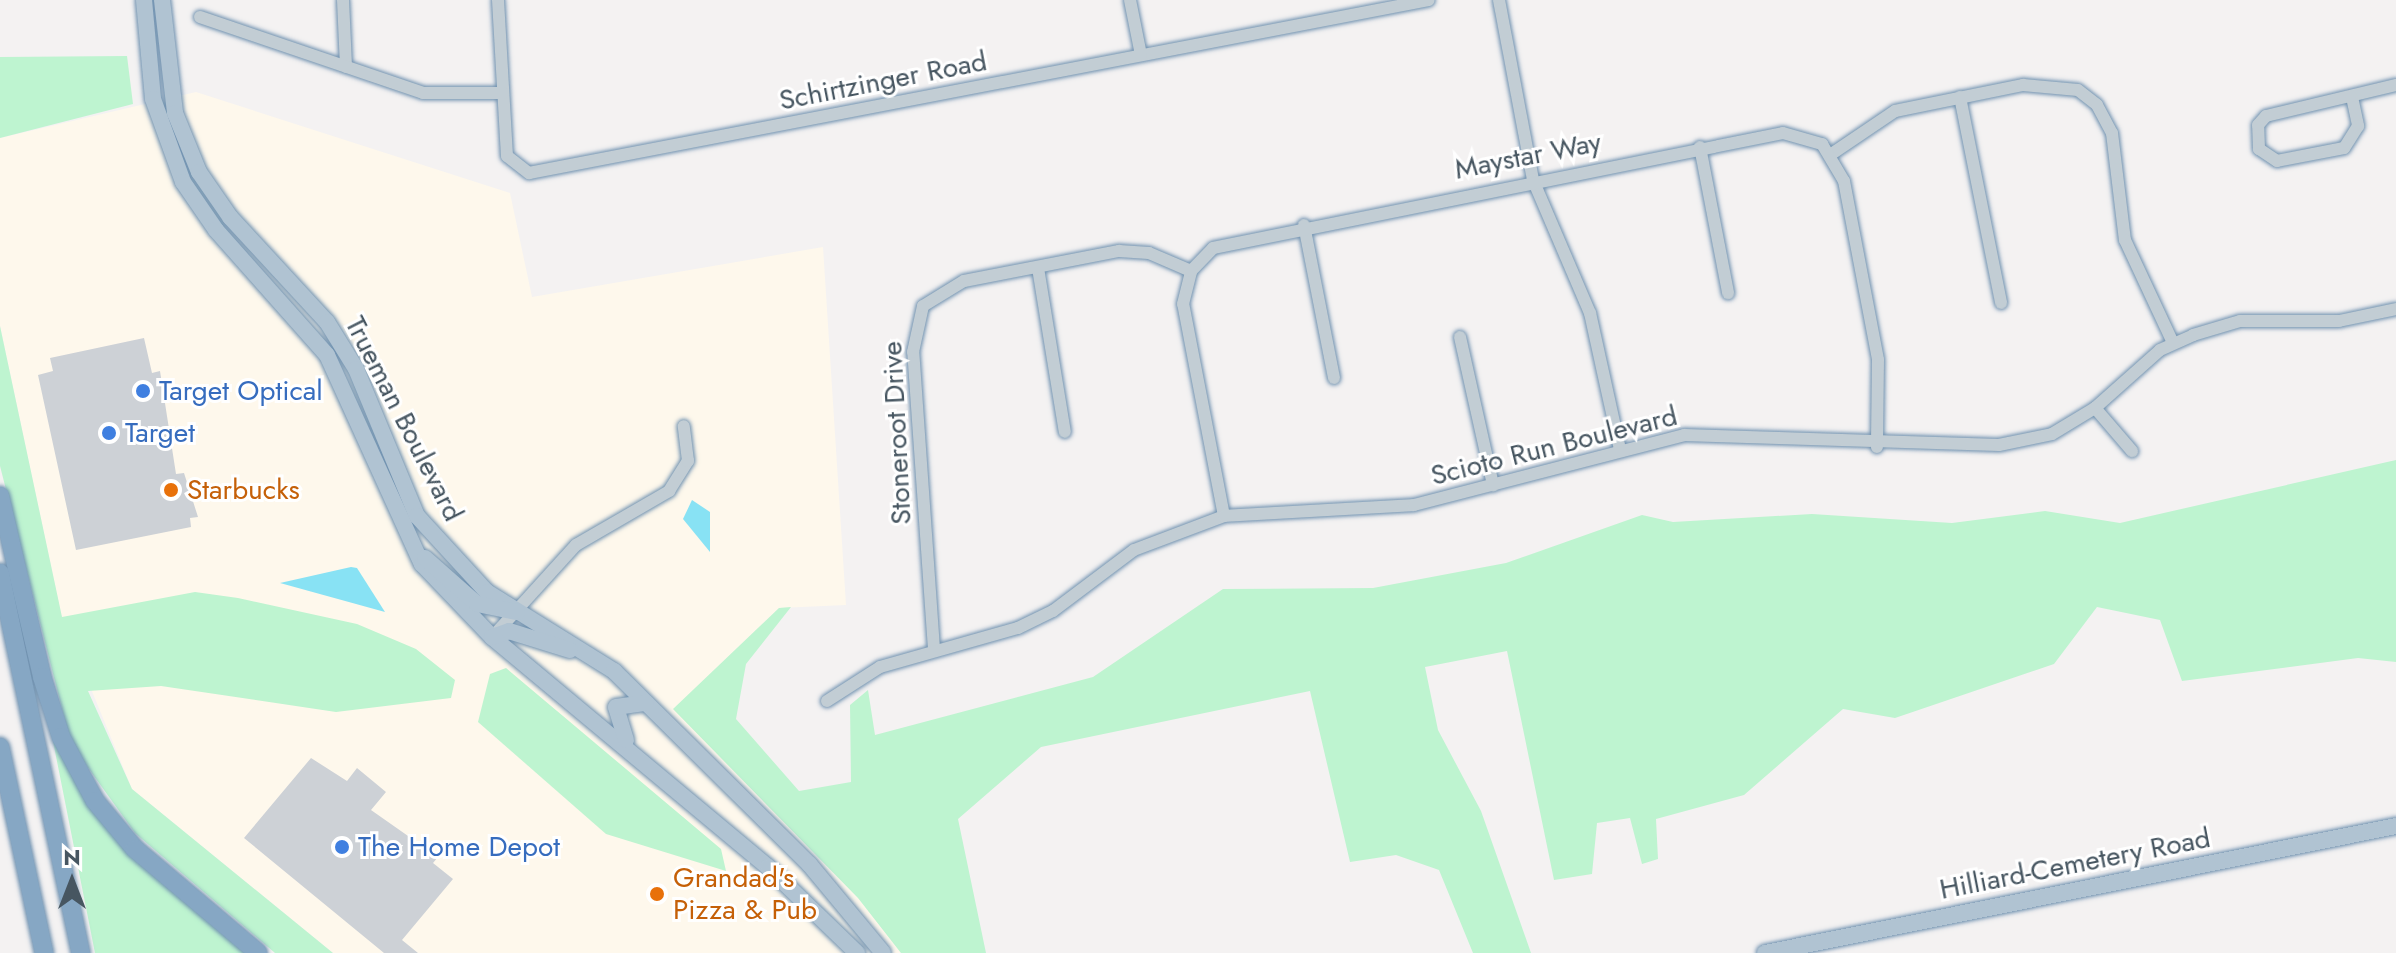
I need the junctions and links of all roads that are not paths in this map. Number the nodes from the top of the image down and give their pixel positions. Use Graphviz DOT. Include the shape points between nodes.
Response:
graph roads {
  1 [pos="144,0"];
  2 [pos="162,0"];
  3 [pos="343,0"];
  4 [pos="498,0"];
  5 [pos="1130,0"];
  6 [pos="1429,0"];
  7 [pos="1499,0"];
  8 [pos="200,17"];
  9 [pos="1141,55"];
  10 [pos="346,67"];
  11 [pos="2396,85"];
  12 [pos="503,93"];
  13 [pos="1960,97"];
  14 [pos="2352,97"];
  15 [pos="1700,147"];
  16 [pos="1833,153"];
  17 [pos="1533,180"];
  18 [pos="1304,225"];
  19 [pos="1038,268"];
  20 [pos="1191,271"];
  21 [pos="1728,293"];
  22 [pos="2001,303"];
  23 [pos="2396,309"];
  24 [pos="1460,337"];
  25 [pos="2173,343"];
  26 [pos="1334,378"];
  27 [pos="2095,408"];
  28 [pos="684,426"];
  29 [pos="1065,432"];
  30 [pos="1877,447"];
  31 [pos="1620,449"];
  32 [pos="2132,451"];
  33 [pos="1493,485"];
  34 [pos="0,496"];
  35 [pos="1224,516"];
  36 [pos="414,551"];
  37 [pos="0,573"];
  38 [pos="517,612"];
  39 [pos="492,637"];
  40 [pos="934,649"];
  41 [pos="589,654"];
  42 [pos="827,701"];
  43 [pos="646,703"];
  44 [pos="0,747"];
  45 [pos="645,763"];
  46 [pos="2396,826"];
  47 [pos="854,914"];
  48 [pos="824,916"];
  49 [pos="44,953"];
  50 [pos="81,953"];
  51 [pos="258,953"];
  52 [pos="857,953"];
  53 [pos="883,953"];
  54 [pos="1765,953"];
  1 -- 36 [label="main road, Trueman Boulevard" via="153,99 183,182 216,230 327,355"];
  2 -- 38 [label="main road, Trueman Boulevard" via="175,113 199,172 230,217 327,322 356,369 417,516 470,577"];
  3 -- 10 [label="street"];
  4 -- 12 [label="street, Schirtzinger Road"];
  5 -- 9 [label="street"];
  6 -- 9 [label="street, Schirtzinger Road"];
  7 -- 17 [label="street"];
  8 -- 10 [label="street"];
  9 -- 12 [label="street, Schirtzinger Road" via="529,173 508,161"];
  10 -- 12 [label="street" via="439,96"];
  11 -- 14 [label="street"];
  13 -- 16 [label="street" via="1895,111"];
  13 -- 22 [label="street"];
  13 -- 25 [label="street" via="2050,84 2078,90 2097,105 2112,133 2125,240"];
  14 -- 14 [label="street" via="2358,126 2352,142 2288,160 2267,157 2256,137 2266,116"];
  15 -- 16 [label="street, Maystar Way" via="1783,133 1809,137"];
  15 -- 17 [label="street, Maystar Way"];
  15 -- 21 [label="street"];
  16 -- 30 [label="street" via="1874,335"];
  17 -- 18 [label="street, Maystar Way"];
  17 -- 31 [label="street" via="1590,313"];
  18 -- 20 [label="street, Maystar Way" via="1224,241"];
  18 -- 26 [label="street"];
  19 -- 20 [label="street, Stoneroot Drive" via="1134,250"];
  19 -- 29 [label="street"];
  19 -- 40 [label="street, Stoneroot Drive" via="949,286 916,321"];
  20 -- 35 [label="street" via="1185,320"];
  23 -- 25 [label="street, Scioto Run Boulevard" via="2339,321 2240,321"];
  24 -- 33 [label="street"];
  25 -- 27 [label="street, Scioto Run Boulevard"];
  27 -- 30 [label="street, Scioto Run Boulevard" via="2052,434 1999,445"];
  27 -- 32 [label="street"];
  28 -- 38 [label="street" via="688,461 669,491 576,545"];
  30 -- 31 [label="street, Scioto Run Boulevard" via="1756,433 1684,435"];
  31 -- 33 [label="street, Scioto Run Boulevard"];
  33 -- 35 [label="street, Scioto Run Boulevard" via="1414,505"];
  34 -- 51 [label="highway" via="42,677 61,737 95,801 135,849"];
  35 -- 40 [label="street, Scioto Run Boulevard" via="1134,550 1053,611 1018,628"];
  36 -- 38 [label="main road" via="477,604"];
  36 -- 39 [label="main road, Trueman Boulevard"];
  37 -- 50 [label="highway"];
  38 -- 39 [label="street"];
  38 -- 41 [label="main road, Trueman Boulevard"];
  39 -- 41 [label="main road" via="509,631"];
  39 -- 45 [label="main road, Trueman Boulevard"];
  40 -- 42 [label="street, Scioto Run Boulevard" via="880,667"];
  41 -- 43 [label="main road, Trueman Boulevard"];
  43 -- 45 [label="main road" via="624,701 613,718"];
  43 -- 47 [label="main road, Trueman Boulevard"];
  44 -- 49 [label="highway"];
  45 -- 48 [label="main road, Trueman Boulevard"];
  46 -- 54 [label="main road, Hilliard-Cemetery Road"];
  47 -- 48 [label="main road"];
  47 -- 53 [label="main road, Trueman Boulevard"];
  48 -- 52 [label="main road, Trueman Boulevard"];
}
